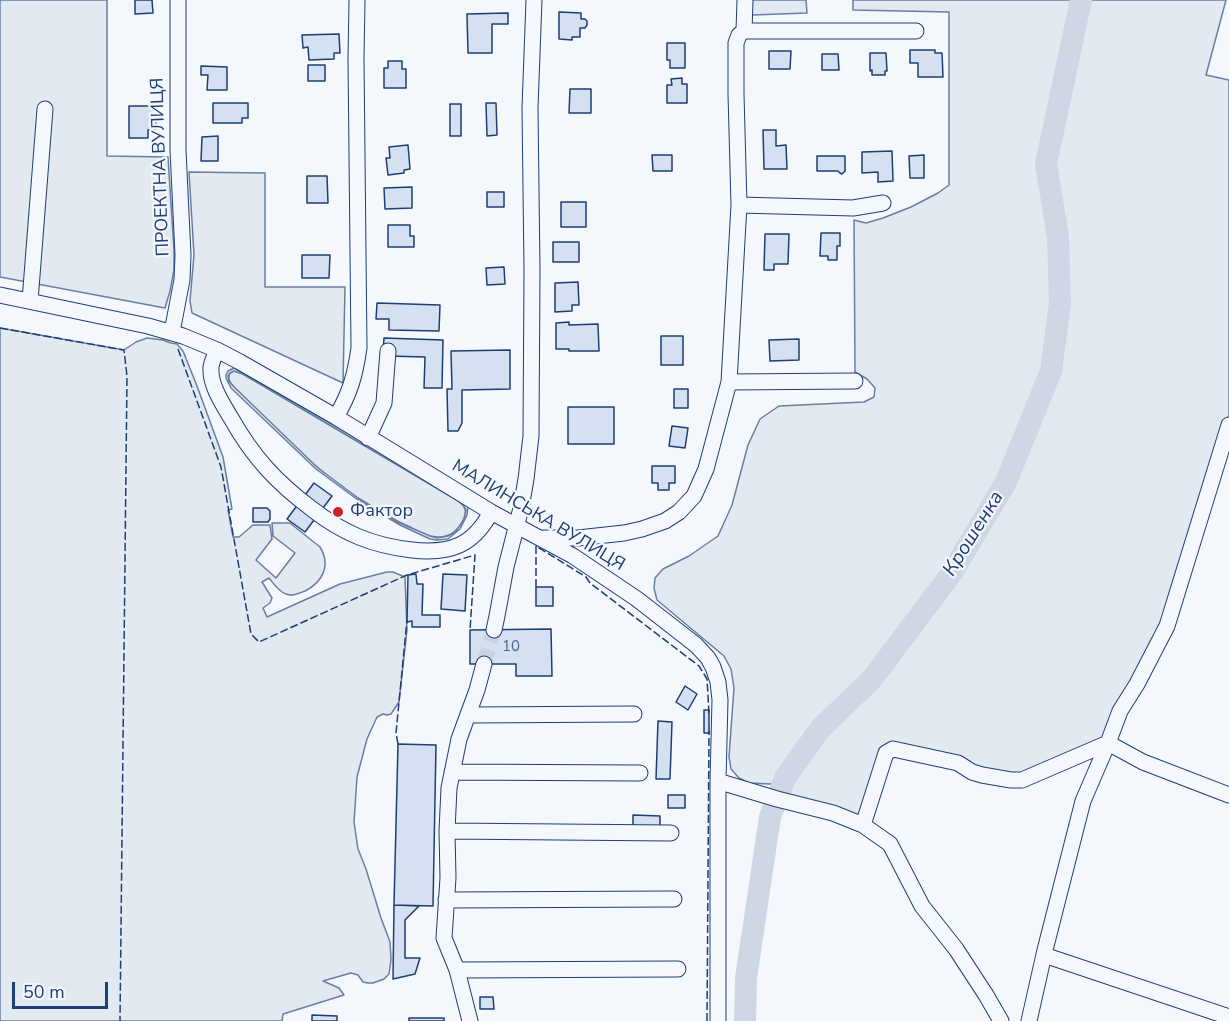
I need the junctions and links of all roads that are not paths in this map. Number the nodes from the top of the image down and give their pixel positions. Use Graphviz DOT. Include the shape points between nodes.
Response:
graph roads {
  1 [pos="178,0"];
  2 [pos="357,0"];
  3 [pos="534,0"];
  4 [pos="745,0"];
  5 [pos="916,31"];
  6 [pos="744,32"];
  7 [pos="45,109"];
  8 [pos="883,203"];
  9 [pos="740,205"];
  10 [pos="0,295"];
  11 [pos="30,301"];
  12 [pos="172,332"];
  13 [pos="217,351"];
  14 [pos="387,351"];
  15 [pos="855,381"];
  16 [pos="729,382"];
  17 [pos="336,417"];
  18 [pos="1229,425"];
  19 [pos="368,438"];
  20 [pos="491,512"];
  21 [pos="517,525"];
  22 [pos="542,538"];
  23 [pos="494,630"];
  24 [pos="484,664"];
  25 [pos="634,714"];
  26 [pos="468,715"];
  27 [pos="1108,743"];
  28 [pos="452,772"];
  29 [pos="640,773"];
  30 [pos="721,782"];
  31 [pos="1229,795"];
  32 [pos="862,825"];
  33 [pos="447,831"];
  34 [pos="671,833"];
  35 [pos="674,899"];
  36 [pos="446,900"];
  37 [pos="1044,955"];
  38 [pos="678,969"];
  39 [pos="457,970"];
  40 [pos="1229,1017"];
  41 [pos="470,1021"];
  42 [pos="718,1021"];
  43 [pos="1000,1021"];
  44 [pos="1029,1021"];
  1 -- 12 [label="street, ПРОЕКТНА ВУЛИЦЯ" via="183,255"];
  2 -- 17 [label="street" via="359,348 356,372"];
  3 -- 21 [label="street" via="530,108 531,436"];
  4 -- 6 [label="street"];
  5 -- 6 [label="street"];
  6 -- 9 [label="street" via="736,43"];
  7 -- 11 [label="street"];
  8 -- 9 [label="street" via="853,208"];
  9 -- 16 [label="street"];
  10 -- 11 [label="street, МАЛИНСЬКА ВУЛИЦЯ"];
  11 -- 12 [label="street, МАЛИНСЬКА ВУЛИЦЯ"];
  12 -- 13 [label="street, МАЛИНСЬКА ВУЛИЦЯ"];
  13 -- 17 [label="street, МАЛИНСЬКА ВУЛИЦЯ"];
  13 -- 20 [label="street" via="211,366 213,382 243,439 267,471 328,521 381,545 434,551 457,546 473,537"];
  14 -- 19 [label="street" via="384,403"];
  15 -- 16 [label="street"];
  16 -- 22 [label="street" via="706,469 694,496 679,512 633,531"];
  17 -- 19 [label="street, МАЛИНСЬКА ВУЛИЦЯ"];
  18 -- 27 [label="street" via="1167,626 1120,711"];
  19 -- 20 [label="street, МАЛИНСЬКА ВУЛИЦЯ"];
  20 -- 21 [label="street, МАЛИНСЬКА ВУЛИЦЯ"];
  21 -- 22 [label="street, МАЛИНСЬКА ВУЛИЦЯ"];
  21 -- 23 [label="street"];
  22 -- 30 [label="street, МАЛИНСЬКА ВУЛИЦЯ" via="637,599 708,658 718,682 720,700"];
  24 -- 26 [label="street"];
  25 -- 26 [label="street"];
  26 -- 28 [label="street"];
  27 -- 31 [label="street" via="1143,762"];
  27 -- 32 [label="street" via="1022,780 972,772 958,763 893,749 886,753"];
  27 -- 37 [label="street" via="1083,801"];
  28 -- 29 [label="street"];
  28 -- 33 [label="street"];
  30 -- 32 [label="street" via="833,813"];
  30 -- 42 [label="street, МАЛИНСЬКА ВУЛИЦЯ"];
  32 -- 43 [label="street" via="890,844 922,906 956,949"];
  33 -- 34 [label="street"];
  33 -- 36 [label="street"];
  35 -- 36 [label="street"];
  36 -- 39 [label="street" via="444,938"];
  37 -- 40 [label="street"];
  37 -- 44 [label="street"];
  38 -- 39 [label="street"];
  39 -- 41 [label="street"];
}
